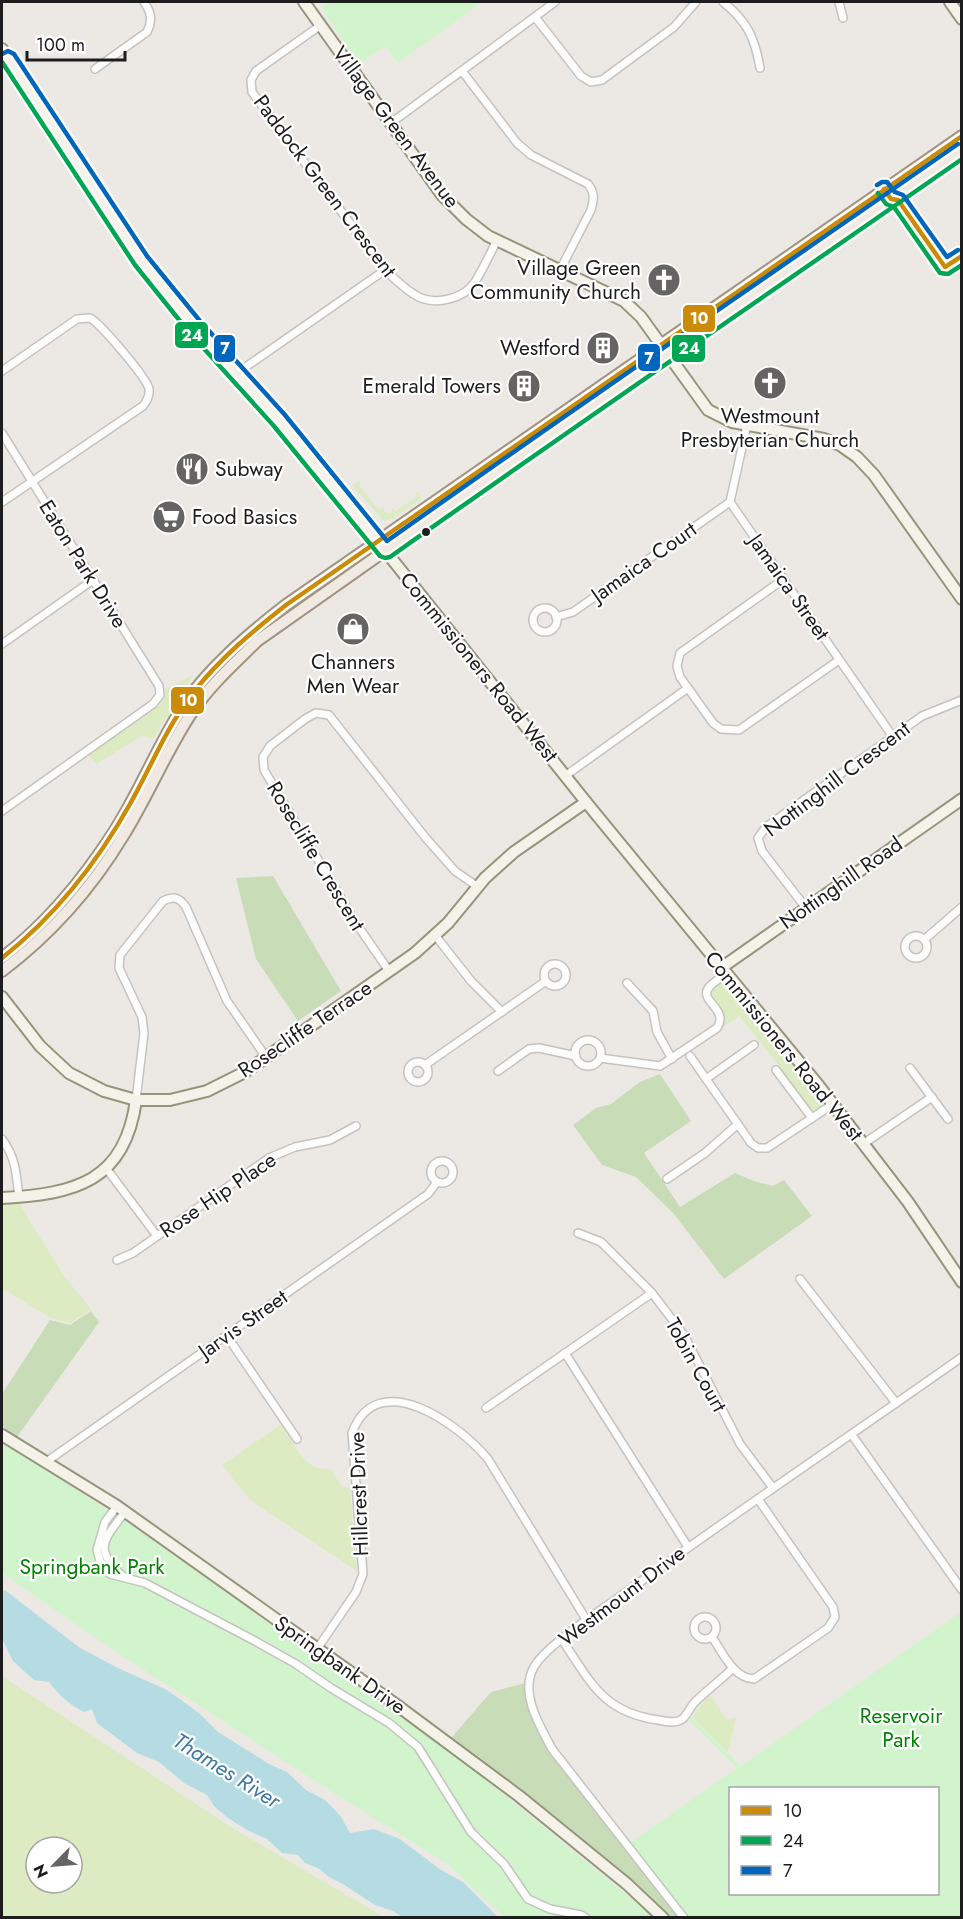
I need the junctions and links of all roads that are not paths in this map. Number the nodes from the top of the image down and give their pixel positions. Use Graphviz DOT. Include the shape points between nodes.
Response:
graph roads {
  1 [pos="144,2"];
  2 [pos="304,2"];
  3 [pos="555,2"];
  4 [pos="696,2"];
  5 [pos="723,2"];
  6 [pos="839,2"];
  7 [pos="951,2"];
  8 [pos="545,5"];
  9 [pos="535,17"];
  10 [pos="843,18"];
  11 [pos="962,19"];
  12 [pos="321,25"];
  13 [pos="4,57"];
  14 [pos="760,68"];
  15 [pos="95,69"];
  16 [pos="462,71"];
  17 [pos="391,123"];
  18 [pos="962,136"];
  19 [pos="962,150"];
  20 [pos="497,240"];
  21 [pos="385,270"];
  22 [pos="560,270"];
  23 [pos="665,350"];
  24 [pos="2,372"];
  25 [pos="237,373"];
  26 [pos="747,425"];
  27 [pos="2,433"];
  28 [pos="31,481"];
  29 [pos="2,502"];
  30 [pos="730,502"];
  31 [pos="382,546"];
  32 [pos="784,579"];
  33 [pos="93,580"];
  34 [pos="962,598"];
  35 [pos="556,617"];
  36 [pos="2,644"];
  37 [pos="839,660"];
  38 [pos="688,688"];
  39 [pos="962,700"];
  40 [pos="893,737"];
  41 [pos="565,776"];
  42 [pos="962,799"];
  43 [pos="586,802"];
  44 [pos="2,811"];
  45 [pos="477,887"];
  46 [pos="962,907"];
  47 [pos="806,908"];
  48 [pos="435,935"];
  49 [pos="925,939"];
  50 [pos="2,958"];
  51 [pos="2,971"];
  52 [pos="389,971"];
  53 [pos="723,971"];
  54 [pos="546,981"];
  55 [pos="627,983"];
  56 [pos="2,997"];
  57 [pos="502,1012"];
  58 [pos="754,1046"];
  59 [pos="576,1056"];
  60 [pos="690,1056"];
  61 [pos="266,1057"];
  62 [pos="600,1058"];
  63 [pos="672,1059"];
  64 [pos="426,1065"];
  65 [pos="910,1068"];
  66 [pos="776,1070"];
  67 [pos="498,1071"];
  68 [pos="706,1079"];
  69 [pos="932,1097"];
  70 [pos="136,1100"];
  71 [pos="833,1104"];
  72 [pos="812,1118"];
  73 [pos="948,1119"];
  74 [pos="738,1124"];
  75 [pos="356,1126"];
  76 [pos="2,1139"];
  77 [pos="863,1144"];
  78 [pos="106,1168"];
  79 [pos="667,1179"];
  80 [pos="437,1182"];
  81 [pos="19,1197"];
  82 [pos="2,1198"];
  83 [pos="578,1233"];
  84 [pos="157,1236"];
  85 [pos="117,1260"];
  86 [pos="800,1279"];
  87 [pos="962,1282"];
  88 [pos="652,1293"];
  89 [pos="227,1336"];
  90 [pos="564,1353"];
  91 [pos="962,1357"];
  92 [pos="896,1403"];
  93 [pos="486,1408"];
  94 [pos="2,1435"];
  95 [pos="852,1435"];
  96 [pos="297,1439"];
  97 [pos="46,1462"];
  98 [pos="773,1488"];
  99 [pos="758,1499"];
  100 [pos="121,1509"];
  101 [pos="688,1547"];
  102 [pos="962,1590"];
  103 [pos="587,1621"];
  104 [pos="712,1637"];
  105 [pos="562,1640"];
  106 [pos="317,1649"];
  107 [pos="733,1668"];
  108 [pos="586,1917"];
  109 [pos="663,1917"];
  110 [pos="684,1917"];
  1 -- 15 [label="street" via="152,23 147,32"];
  2 -- 12 [label="main road, Village Green Avenue"];
  3 -- 8 [label="street"];
  4 -- 9 [label="street" via="674,27 602,80 591,82 581,76"];
  5 -- 14 [label="street" via="739,14 751,34"];
  6 -- 10 [label="street"];
  7 -- 11 [label="main road"];
  8 -- 9 [label="street"];
  9 -- 16 [label="street"];
  12 -- 17 [label="main road, Village Green Avenue"];
  12 -- 21 [label="street, Paddock Green Crescent" via="256,71 251,80 252,92"];
  13 -- 25 [label="main road, Commissioners Road West" via="141,260"];
  16 -- 17 [label="street"];
  16 -- 22 [label="street" via="531,155 588,184 593,191 591,210"];
  17 -- 20 [label="main road, Village Green Avenue" via="442,195 466,219"];
  18 -- 23 [label="main road"];
  19 -- 23 [label="main road"];
  20 -- 21 [label="street, Paddock Green Crescent" via="473,285 457,296 437,301 419,297"];
  20 -- 22 [label="main road, Village Green Avenue"];
  21 -- 25 [label="street"];
  22 -- 23 [label="main road, Village Green Avenue" via="624,301"];
  23 -- 26 [label="main road, Village Green Avenue" via="708,410"];
  23 -- 31 [label="main road" via="562,426"];
  24 -- 28 [label="street" via="77,319 90,318 137,369 149,391 143,406"];
  25 -- 31 [label="main road, Commissioners Road West"];
  26 -- 30 [label="street"];
  26 -- 34 [label="main road, Village Green Avenue" via="825,439 857,457"];
  27 -- 28 [label="street, Eaton Park Drive"];
  28 -- 29 [label="street"];
  28 -- 33 [label="street, Eaton Park Drive"];
  30 -- 32 [label="street, Jamaica Street"];
  30 -- 35 [label="street, Jamaica Court" via="573,612"];
  31 -- 41 [label="main road, Commissioners Road West"];
  31 -- 50 [label="main road" via="273,616 216,667 183,706 115,831 85,874 51,915"];
  31 -- 51 [label="main road" via="257,641 221,676 192,712 123,837 93,880 59,922"];
  32 -- 37 [label="street, Jamaica Street"];
  32 -- 38 [label="street" via="680,653 677,666"];
  33 -- 36 [label="street"];
  33 -- 44 [label="street, Eaton Park Drive" via="159,686 160,695 153,704"];
  37 -- 38 [label="street" via="739,730 722,729 713,723"];
  37 -- 40 [label="street, Jamaica Street"];
  38 -- 41 [label="street"];
  39 -- 40 [label="street, Nottinghill Crescent" via="922,716"];
  40 -- 47 [label="street, Nottinghill Crescent" via="766,827 758,838 762,851"];
  41 -- 43 [label="main road, Commissioners Road West"];
  42 -- 47 [label="main road, Nottinghill Road"];
  43 -- 45 [label="main road, Rosecliffe Terrace" via="514,852"];
  43 -- 53 [label="main road, Commissioners Road West"];
  45 -- 48 [label="main road, Rosecliffe Terrace"];
  45 -- 52 [label="street, Rosecliffe Crescent" via="455,871 425,837 329,715 316,713 305,718 270,746 263,757 264,770"];
  46 -- 49 [label="street"];
  47 -- 53 [label="main road, Nottinghill Road"];
  48 -- 52 [label="main road, Rosecliffe Terrace"];
  48 -- 57 [label="street" via="471,981"];
  52 -- 61 [label="main road, Rosecliffe Terrace"];
  53 -- 63 [label="street" via="706,993 720,1014 717,1028"];
  53 -- 71 [label="main road, Commissioners Road West"];
  54 -- 57 [label="street"];
  55 -- 63 [label="street" via="653,1011 657,1032"];
  56 -- 70 [label="main road, Rosecliffe Terrace" via="40,1046 69,1073 104,1091"];
  57 -- 64 [label="street"];
  58 -- 68 [label="street"];
  59 -- 62 [label="street" via="587,1065"];
  59 -- 62 [label="street" via="579,1044 587,1040 599,1046"];
  59 -- 67 [label="street" via="529,1049"];
  60 -- 68 [label="street"];
  61 -- 70 [label="main road, Rosecliffe Terrace" via="207,1091 170,1100"];
  61 -- 70 [label="street" via="226,1001 186,907 172,897 163,901 120,955 119,968 142,1017 144,1033"];
  62 -- 63 [label="street" via="652,1066"];
  65 -- 69 [label="street"];
  66 -- 72 [label="street"];
  68 -- 74 [label="street"];
  69 -- 73 [label="street"];
  69 -- 77 [label="street"];
  70 -- 78 [label="main road" via="128,1137"];
  71 -- 72 [label="street"];
  71 -- 77 [label="main road, Commissioners Road West"];
  72 -- 74 [label="street" via="767,1148 751,1143"];
  74 -- 79 [label="street"];
  75 -- 84 [label="street, Rose Hip Place" via="330,1140 295,1147 269,1158"];
  76 -- 81 [label="street" via="11,1152"];
  77 -- 87 [label="main road, Commissioners Road West"];
  78 -- 81 [label="main road" via="80,1185"];
  78 -- 84 [label="street"];
  80 -- 89 [label="street, Jarvis Street" via="428,1194"];
  81 -- 82 [label="main road"];
  83 -- 88 [label="street, Tobin Court" via="601,1242"];
  84 -- 85 [label="street, Rose Hip Place"];
  86 -- 92 [label="street"];
  88 -- 90 [label="street"];
  88 -- 98 [label="street, Tobin Court" via="684,1335 740,1444"];
  89 -- 96 [label="street"];
  89 -- 97 [label="street, Jarvis Street"];
  90 -- 93 [label="street"];
  90 -- 101 [label="street"];
  91 -- 92 [label="street, Westmount Drive"];
  92 -- 95 [label="street, Westmount Drive"];
  94 -- 97 [label="main road, Springbank Drive"];
  95 -- 98 [label="street, Westmount Drive"];
  95 -- 102 [label="street"];
  97 -- 100 [label="main road, Springbank Drive"];
  98 -- 99 [label="street, Westmount Drive"];
  99 -- 101 [label="street, Westmount Drive"];
  99 -- 107 [label="street" via="833,1606 835,1617 828,1628 754,1679 745,1679"];
  100 -- 106 [label="main road, Springbank Drive"];
  100 -- 108 [label="street" via="105,1522 97,1550 110,1574 145,1583 255,1641 389,1723 418,1747 471,1832 504,1864 528,1899 550,1909"];
  101 -- 103 [label="street, Westmount Drive"];
  103 -- 105 [label="street, Westmount Drive"];
  103 -- 106 [label="street, Hillcrest Drive" via="476,1444 416,1406 396,1400 373,1406 358,1417 352,1433 363,1574 356,1592"];
  104 -- 107 [label="street"];
  105 -- 107 [label="street" via="608,1702 644,1718 682,1720 694,1702"];
  105 -- 110 [label="street, Westmount Drive" via="534,1667 529,1682 540,1728 552,1749"];
  106 -- 109 [label="main road, Springbank Drive" via="519,1796"];
}
